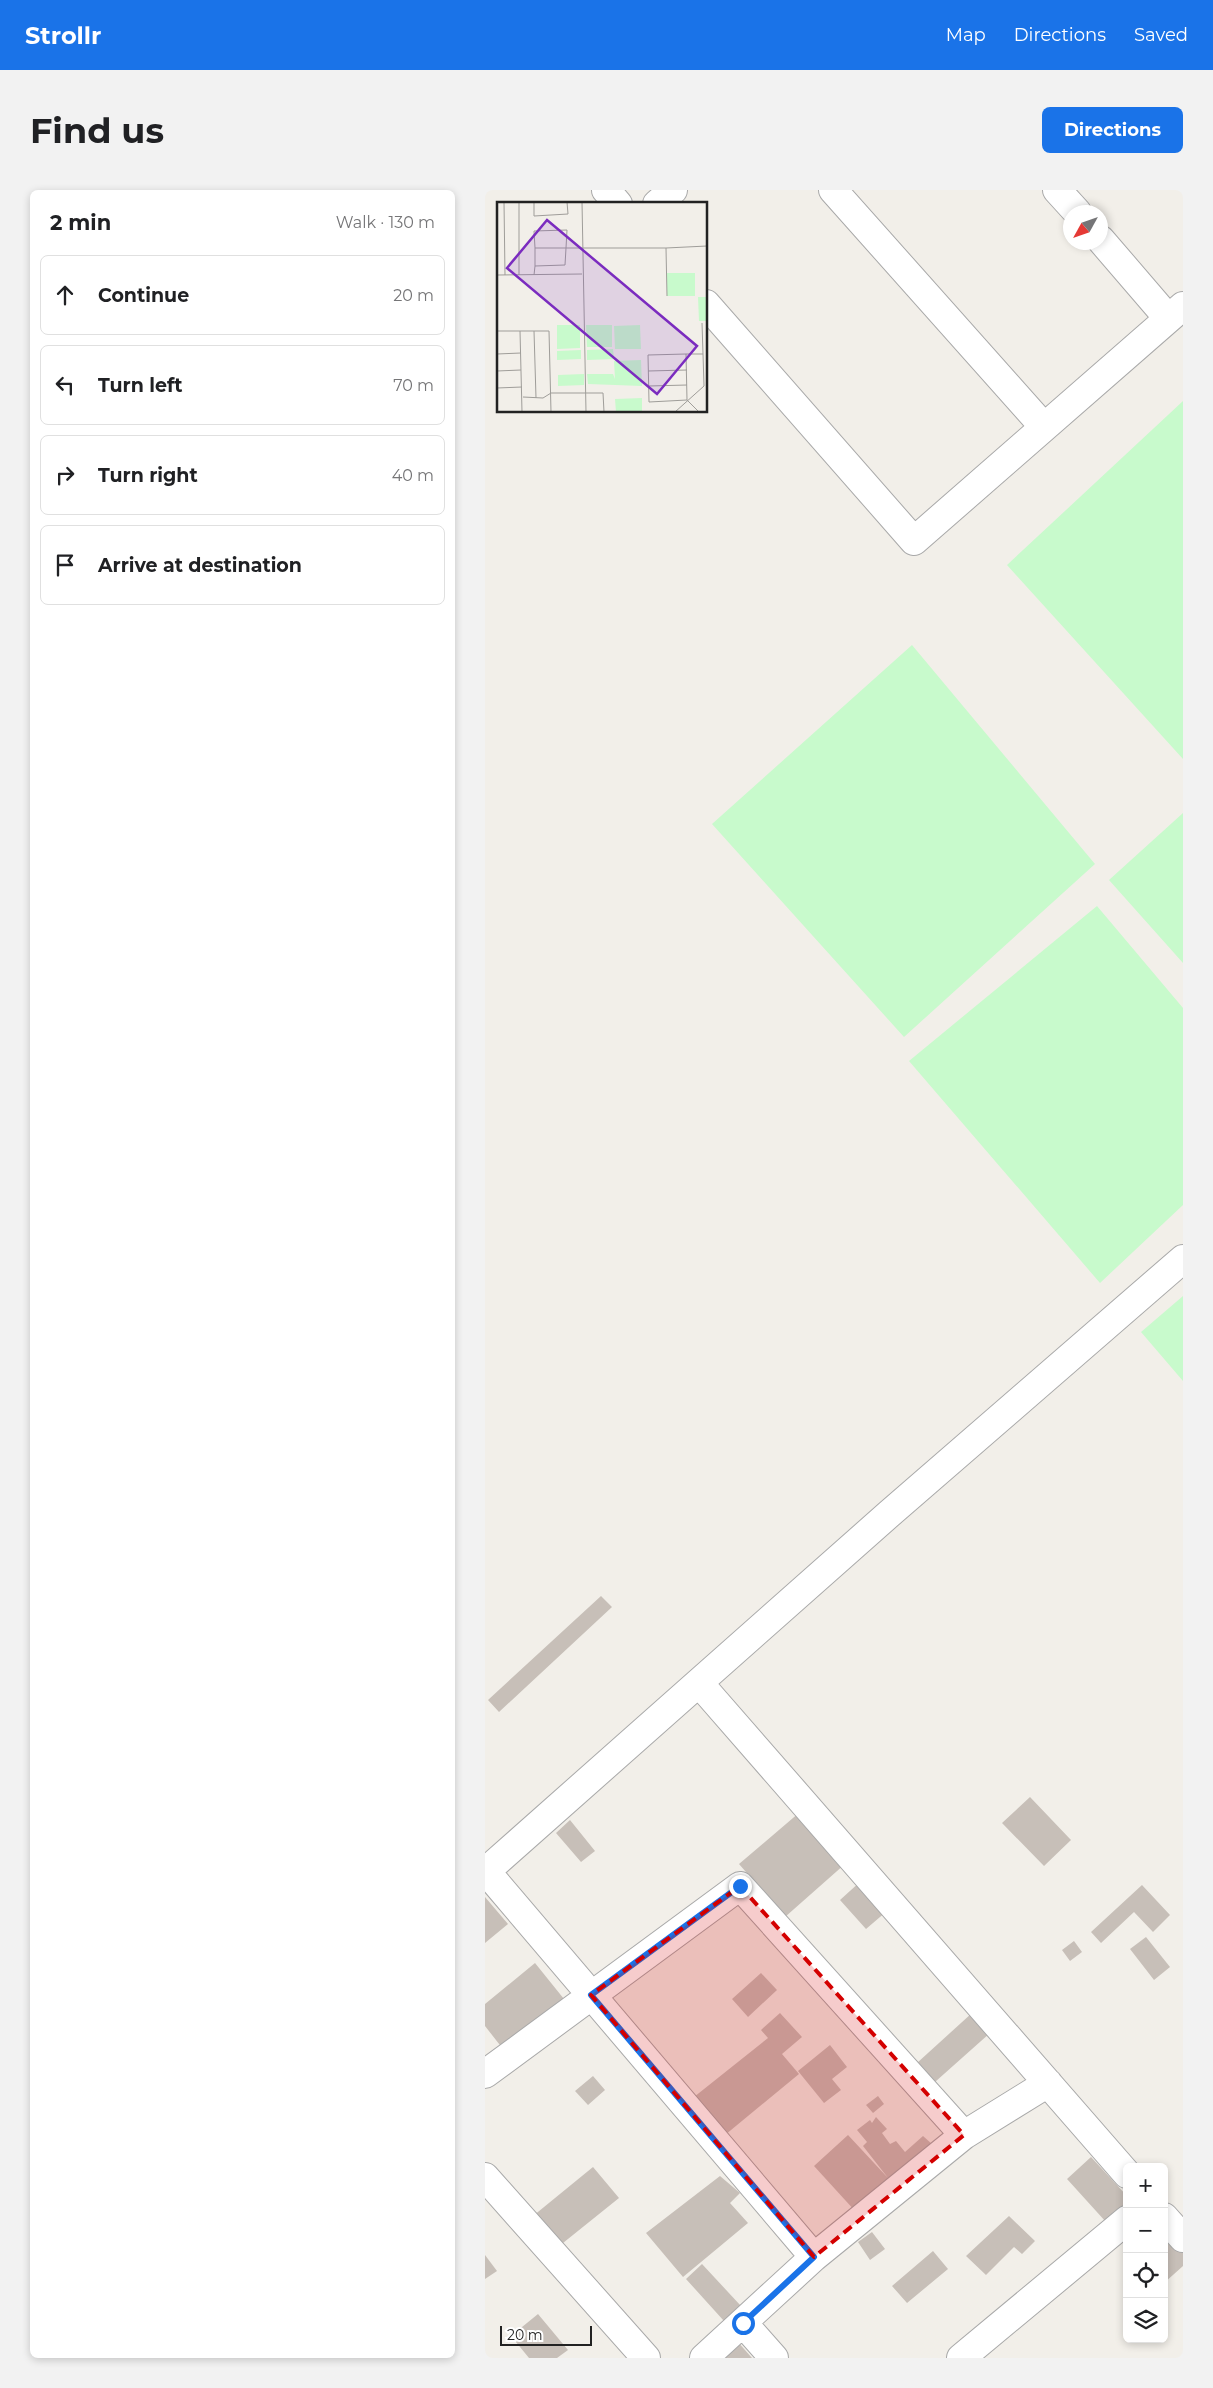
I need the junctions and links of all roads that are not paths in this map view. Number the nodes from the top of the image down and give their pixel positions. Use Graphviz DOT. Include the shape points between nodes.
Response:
graph roads {
  1 [pos="606,190"];
  2 [pos="673,190"];
  3 [pos="833,190"];
  4 [pos="1057,190"];
  5 [pos="616,202"];
  6 [pos="659,202"];
  7 [pos="1071,205"];
  8 [pos="1108,247"];
  9 [pos="707,305"];
  10 [pos="1176,312"];
  11 [pos="1044,427"];
  12 [pos="1183,1259"];
  13 [pos="699,1683"];
  14 [pos="485,1871"];
  15 [pos="591,1995"];
  16 [pos="485,2074"];
  17 [pos="1048,2083"];
  18 [pos="964,2135"];
  19 [pos="1123,2169"];
  20 [pos="485,2177"];
  21 [pos="1168,2221"];
  22 [pos="1123,2223"];
  23 [pos="1183,2238"];
  24 [pos="814,2257"];
  25 [pos="743,2323"];
  26 [pos="646,2358"];
  27 [pos="704,2358"];
  28 [pos="774,2358"];
  29 [pos="961,2358"];
  1 -- 5 [label="street"];
  2 -- 6 [label="street"];
  3 -- 11 [label="street"];
  4 -- 7 [label="street"];
  8 -- 10 [label="street"];
  9 -- 11 [label="street" via="914,541"];
  10 -- 11 [label="street"];
  12 -- 13 [label="street"];
  13 -- 14 [label="street"];
  13 -- 17 [label="street"];
  14 -- 15 [label="street"];
  15 -- 16 [label="street"];
  15 -- 18 [label="street" via="740,1886"];
  15 -- 24 [label="street"];
  17 -- 18 [label="street"];
  17 -- 19 [label="street"];
  18 -- 24 [label="street"];
  20 -- 26 [label="street"];
  21 -- 23 [label="street"];
  22 -- 29 [label="street"];
  24 -- 25 [label="street"];
  25 -- 27 [label="street"];
  25 -- 28 [label="street"];
}
